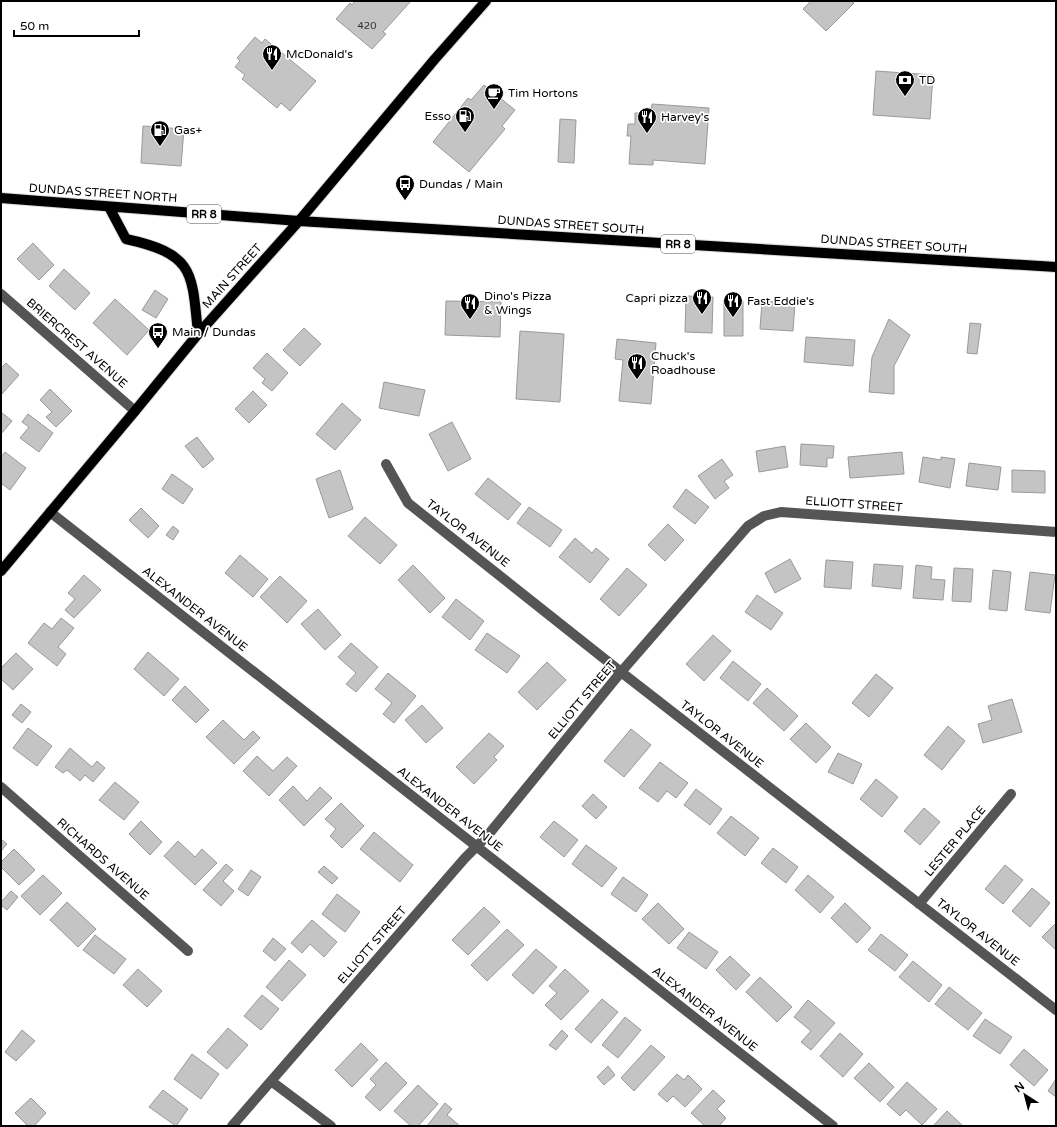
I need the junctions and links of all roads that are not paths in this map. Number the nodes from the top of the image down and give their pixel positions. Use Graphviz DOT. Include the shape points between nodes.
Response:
graph roads {
  1 [pos="486,1"];
  2 [pos="1,198"];
  3 [pos="109,207"];
  4 [pos="300,221"];
  5 [pos="1056,267"];
  6 [pos="1,294"];
  7 [pos="198,334"];
  8 [pos="135,411"];
  9 [pos="386,464"];
  10 [pos="50,512"];
  11 [pos="1056,532"];
  12 [pos="1,571"];
  13 [pos="622,672"];
  14 [pos="1,787"];
  15 [pos="1011,794"];
  16 [pos="476,846"];
  17 [pos="919,904"];
  18 [pos="188,951"];
  19 [pos="1056,1010"];
  20 [pos="271,1081"];
  21 [pos="232,1126"];
  22 [pos="331,1126"];
  23 [pos="833,1126"];
  1 -- 4 [label="main road, MAIN STREET"];
  2 -- 3 [label="main road, DUNDAS STREET NORTH / RR 8"];
  3 -- 4 [label="main road, DUNDAS STREET NORTH / RR 8"];
  3 -- 7 [label="main road" via="126,239 165,250 182,264 193,283"];
  4 -- 5 [label="main road, DUNDAS STREET SOUTH / RR 8"];
  4 -- 7 [label="main road, MAIN STREET"];
  6 -- 8 [label="street, BRIERCREST AVENUE"];
  7 -- 8 [label="main road, MAIN STREET"];
  8 -- 10 [label="main road, MAIN STREET"];
  9 -- 13 [label="street, TAYLOR AVENUE" via="408,503"];
  10 -- 12 [label="main road, MAIN STREET"];
  10 -- 16 [label="street, ALEXANDER AVENUE"];
  11 -- 13 [label="street, ELLIOTT STREET" via="781,512 764,516 748,526"];
  13 -- 16 [label="street, ELLIOTT STREET"];
  13 -- 17 [label="street, TAYLOR AVENUE"];
  14 -- 18 [label="street, RICHARDS AVENUE"];
  15 -- 17 [label="street, LESTER PLACE"];
  16 -- 20 [label="street, ELLIOTT STREET"];
  16 -- 23 [label="street, ALEXANDER AVENUE"];
  17 -- 19 [label="street, TAYLOR AVENUE"];
  20 -- 21 [label="street, ELLIOTT STREET"];
  20 -- 22 [label="street"];
}
